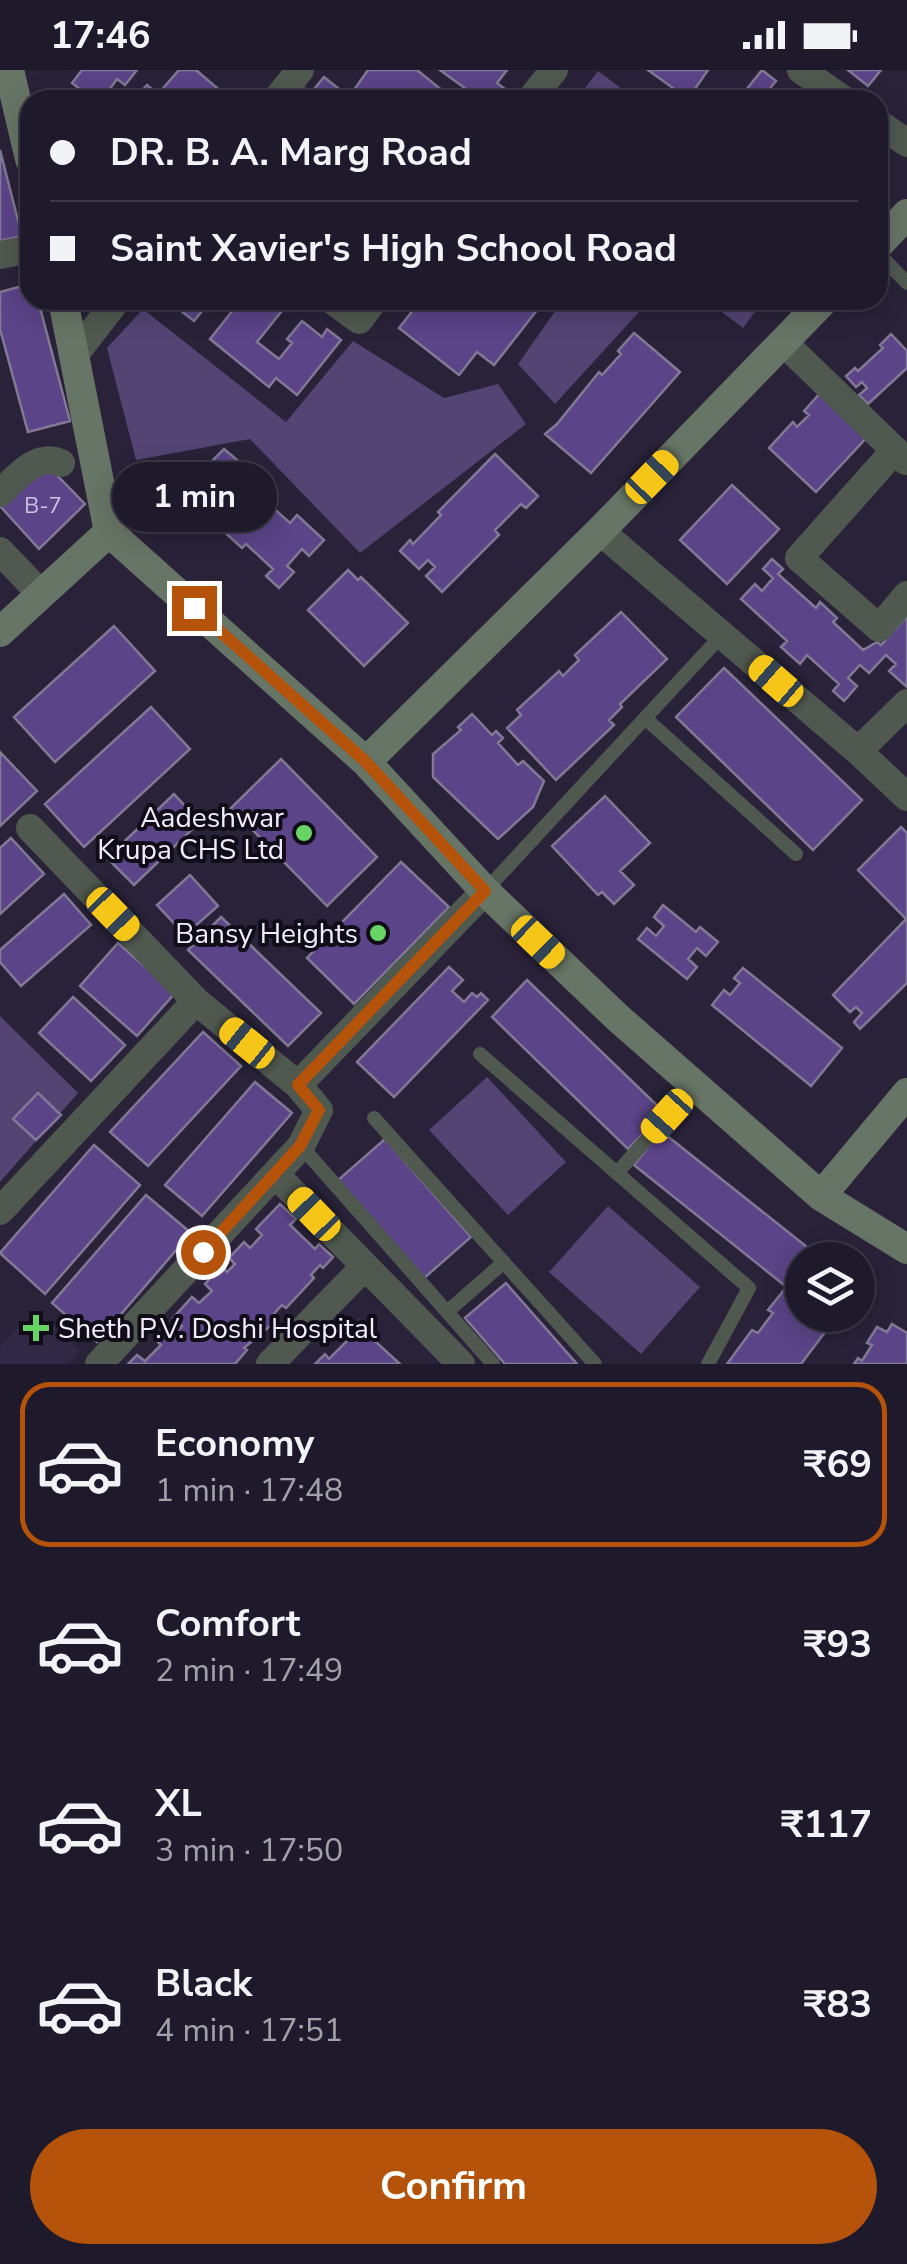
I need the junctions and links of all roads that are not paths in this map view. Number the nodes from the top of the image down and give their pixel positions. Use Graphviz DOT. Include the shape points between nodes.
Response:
graph roads {
  1 [pos="10,70"];
  2 [pos="554,70"];
  3 [pos="801,70"];
  4 [pos="538,90"];
  5 [pos="830,90"];
  6 [pos="20,114"];
  7 [pos="907,214"];
  8 [pos="888,234"];
  9 [pos="888,263"];
  10 [pos="907,282"];
  11 [pos="66,310"];
  12 [pos="109,310"];
  13 [pos="346,310"];
  14 [pos="366,310"];
  15 [pos="814,310"];
  16 [pos="783,342"];
  17 [pos="76,353"];
  18 [pos="901,456"];
  19 [pos="60,463"];
  20 [pos="0,493"];
  21 [pos="600,531"];
  22 [pos="108,532"];
  23 [pos="0,551"];
  24 [pos="0,578"];
  25 [pos="907,594"];
  26 [pos="34,600"];
  27 [pos="0,632"];
  28 [pos="722,635"];
  29 [pos="907,702"];
  30 [pos="645,718"];
  31 [pos="858,751"];
  32 [pos="366,762"];
  33 [pos="907,797"];
  34 [pos="30,828"];
  35 [pos="796,854"];
  36 [pos="485,891"];
  37 [pos="196,1001"];
  38 [pos="480,1054"];
  39 [pos="298,1085"];
  40 [pos="694,1085"];
  41 [pos="907,1094"];
  42 [pos="374,1118"];
  43 [pos="300,1146"];
  44 [pos="616,1173"];
  45 [pos="275,1174"];
  46 [pos="821,1196"];
  47 [pos="0,1212"];
  48 [pos="907,1249"];
  49 [pos="504,1262"];
  50 [pos="365,1266"];
  51 [pos="447,1312"];
  52 [pos="99,1364"];
  53 [pos="270,1364"];
  54 [pos="461,1364"];
  55 [pos="493,1364"];
  56 [pos="595,1364"];
  57 [pos="708,1364"];
  1 -- 6 [label="street"];
  2 -- 4 [label="street"];
  3 -- 5 [label="street"];
  7 -- 8 [label="street"];
  9 -- 10 [label="lane"];
  11 -- 17 [label="street"];
  12 -- 17 [label="street"];
  13 -- 14 [label="street" via="359,320"];
  15 -- 16 [label="street"];
  16 -- 18 [label="street"];
  16 -- 21 [label="street"];
  17 -- 22 [label="street"];
  18 -- 25 [label="street" via="798,558 879,628"];
  19 -- 20 [label="street" via="37,461"];
  21 -- 28 [label="street"];
  21 -- 32 [label="street"];
  22 -- 26 [label="street"];
  22 -- 32 [label="street"];
  23 -- 26 [label="street"];
  24 -- 26 [label="street"];
  26 -- 27 [label="street"];
  28 -- 30 [label="lane"];
  28 -- 31 [label="street"];
  29 -- 31 [label="street"];
  30 -- 35 [label="lane"];
  30 -- 36 [label="lane"];
  31 -- 33 [label="street"];
  32 -- 36 [label="street"];
  34 -- 37 [label="street"];
  36 -- 39 [label="street"];
  36 -- 40 [label="street"];
  37 -- 39 [label="street"];
  37 -- 47 [label="street" via="32,1161"];
  38 -- 44 [label="lane"];
  39 -- 43 [label="street" via="319,1110"];
  40 -- 44 [label="lane"];
  40 -- 46 [label="street"];
  41 -- 46 [label="street"];
  42 -- 49 [label="lane"];
  43 -- 45 [label="street"];
  43 -- 51 [label="lane"];
  44 -- 57 [label="lane" via="749,1288"];
  45 -- 50 [label="street"];
  45 -- 52 [label="street"];
  46 -- 48 [label="street"];
  49 -- 51 [label="lane"];
  49 -- 56 [label="lane"];
  50 -- 53 [label="street"];
  50 -- 54 [label="street"];
  51 -- 55 [label="lane"];
}
